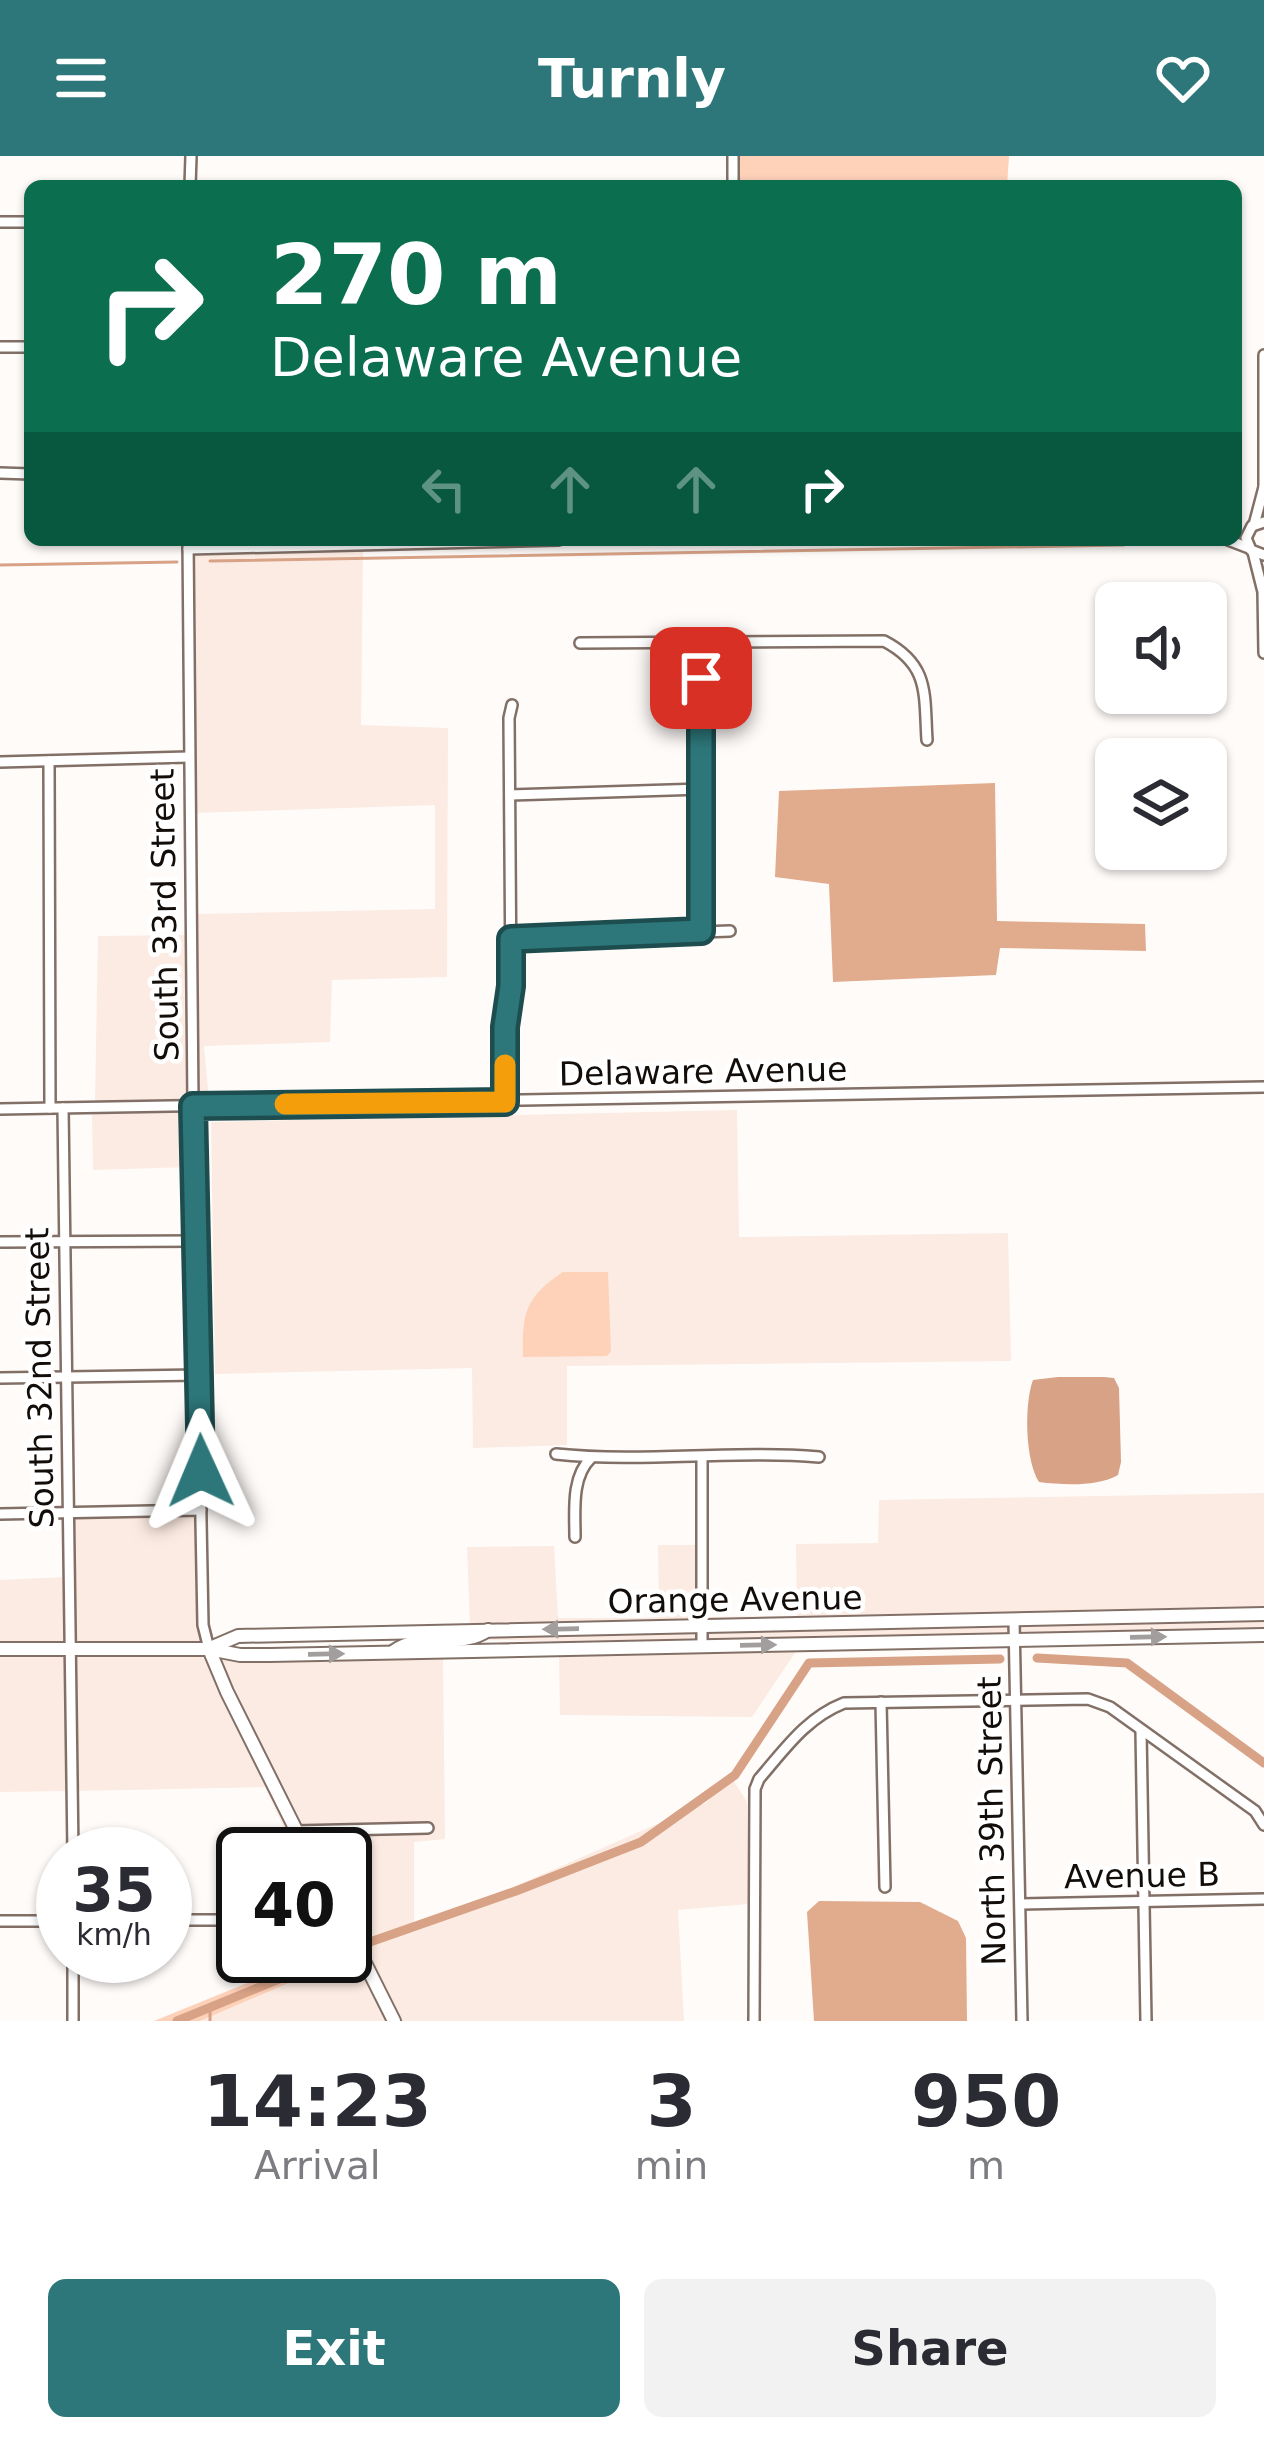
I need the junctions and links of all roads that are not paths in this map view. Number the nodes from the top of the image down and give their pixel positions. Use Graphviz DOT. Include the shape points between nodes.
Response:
graph roads {
  1 [pos="1264,355"];
  2 [pos="1264,487"];
  3 [pos="1256,525"];
  4 [pos="188,546"];
  5 [pos="1255,552"];
  6 [pos="1264,590"];
  7 [pos="701,641"];
  8 [pos="580,643"];
  9 [pos="1264,653"];
  10 [pos="512,705"];
  11 [pos="928,740"];
  12 [pos="188,758"];
  13 [pos="49,761"];
  14 [pos="0,762"];
  15 [pos="702,789"];
  16 [pos="510,795"];
  17 [pos="701,931"];
  18 [pos="730,931"];
  19 [pos="511,939"];
  20 [pos="1264,1088"];
  21 [pos="505,1102"];
  22 [pos="193,1106"];
  23 [pos="56,1108"];
  24 [pos="0,1109"];
  25 [pos="64,1241"];
  26 [pos="197,1241"];
  27 [pos="0,1242"];
  28 [pos="200,1375"];
  29 [pos="65,1377"];
  30 [pos="0,1378"];
  31 [pos="556,1454"];
  32 [pos="702,1457"];
  33 [pos="819,1457"];
  34 [pos="590,1458"];
  35 [pos="201,1510"];
  36 [pos="68,1512"];
  37 [pos="0,1514"];
  38 [pos="575,1537"];
  39 [pos="1264,1614"];
  40 [pos="1014,1621"];
  41 [pos="702,1627"];
  42 [pos="489,1630"];
  43 [pos="1264,1635"];
  44 [pos="1014,1642"];
  45 [pos="702,1645"];
  46 [pos="0,1648"];
  47 [pos="71,1648"];
  48 [pos="209,1649"];
  49 [pos="392,1653"];
  50 [pos="1015,1699"];
  51 [pos="881,1702"];
  52 [pos="1141,1731"];
  53 [pos="1264,1825"];
  54 [pos="73,1827"];
  55 [pos="293,1827"];
  56 [pos="428,1828"];
  57 [pos="372,1829"];
  58 [pos="885,1887"];
  59 [pos="1264,1899"];
  60 [pos="1145,1902"];
  61 [pos="1021,1904"];
  62 [pos="36,1921"];
  63 [pos="0,1922"];
  64 [pos="372,1977"];
  65 [pos="73,1983"];
  66 [pos="74,2021"];
  67 [pos="394,2021"];
  68 [pos="754,2021"];
  69 [pos="1022,2021"];
  70 [pos="1147,2021"];
  1 -- 2 [label="street"];
  2 -- 3 [label="street"];
  3 -- 5 [label="street" via="1246,538"];
  4 -- 12 [label="street, South 33rd Street"];
  5 -- 6 [label="street"];
  6 -- 9 [label="street"];
  7 -- 8 [label="street"];
  7 -- 11 [label="street" via="884,641 917,667"];
  7 -- 15 [label="street"];
  10 -- 16 [label="street"];
  12 -- 13 [label="street"];
  12 -- 22 [label="street, South 33rd Street"];
  13 -- 14 [label="street"];
  13 -- 23 [label="street, South 32nd Street"];
  15 -- 16 [label="street"];
  15 -- 17 [label="street"];
  16 -- 19 [label="street"];
  17 -- 18 [label="street"];
  17 -- 19 [label="street"];
  19 -- 21 [label="street"];
  20 -- 21 [label="street, Delaware Avenue"];
  21 -- 22 [label="street, Delaware Avenue"];
  22 -- 23 [label="street, Delaware Avenue"];
  22 -- 26 [label="street, South 33rd Street"];
  23 -- 24 [label="street, Delaware Avenue"];
  23 -- 25 [label="street, South 32nd Street"];
  25 -- 26 [label="street"];
  25 -- 27 [label="street"];
  25 -- 29 [label="street, South 32nd Street"];
  26 -- 28 [label="street, South 33rd Street"];
  28 -- 29 [label="street"];
  28 -- 35 [label="street, South 33rd Street"];
  29 -- 30 [label="street"];
  29 -- 36 [label="street, South 32nd Street"];
  31 -- 34 [label="street"];
  32 -- 33 [label="street"];
  32 -- 34 [label="street"];
  32 -- 41 [label="street"];
  34 -- 38 [label="street" via="577,1485"];
  35 -- 36 [label="street"];
  35 -- 48 [label="street, South 33rd Street"];
  36 -- 37 [label="street"];
  36 -- 47 [label="street, South 32nd Street"];
  39 -- 40 [label="main road, Orange Avenue"];
  40 -- 41 [label="main road, Orange Avenue"];
  40 -- 44 [label="street, North 39th Street"];
  41 -- 42 [label="main road, Orange Avenue, one-way"];
  41 -- 45 [label="street"];
  42 -- 48 [label="main road, Orange Avenue" via="238,1636"];
  42 -- 49 [label="main road"];
  44 -- 43 [label="main road, Orange Avenue, one-way"];
  45 -- 44 [label="main road, Orange Avenue, one-way"];
  44 -- 50 [label="street, North 39th Street"];
  45 -- 49 [label="main road, Orange Avenue"];
  46 -- 47 [label="main road, Orange Avenue"];
  47 -- 48 [label="main road, Orange Avenue"];
  47 -- 54 [label="street, South 32nd Street"];
  48 -- 49 [label="main road, Orange Avenue, one-way"];
  48 -- 55 [label="main road"];
  50 -- 51 [label="street"];
  50 -- 52 [label="street" via="1088,1699"];
  50 -- 61 [label="street, North 39th Street"];
  51 -- 58 [label="street"];
  51 -- 68 [label="street" via="825,1711 759,1779"];
  52 -- 53 [label="street"];
  52 -- 60 [label="street"];
  56 -- 57 [label="street"];
  59 -- 60 [label="street, Avenue B"];
  60 -- 61 [label="street, Avenue B"];
  60 -- 70 [label="street"];
  61 -- 69 [label="street, North 39th Street"];
  62 -- 63 [label="street"];
  64 -- 67 [label="main road"];
  65 -- 66 [label="street"];
}
